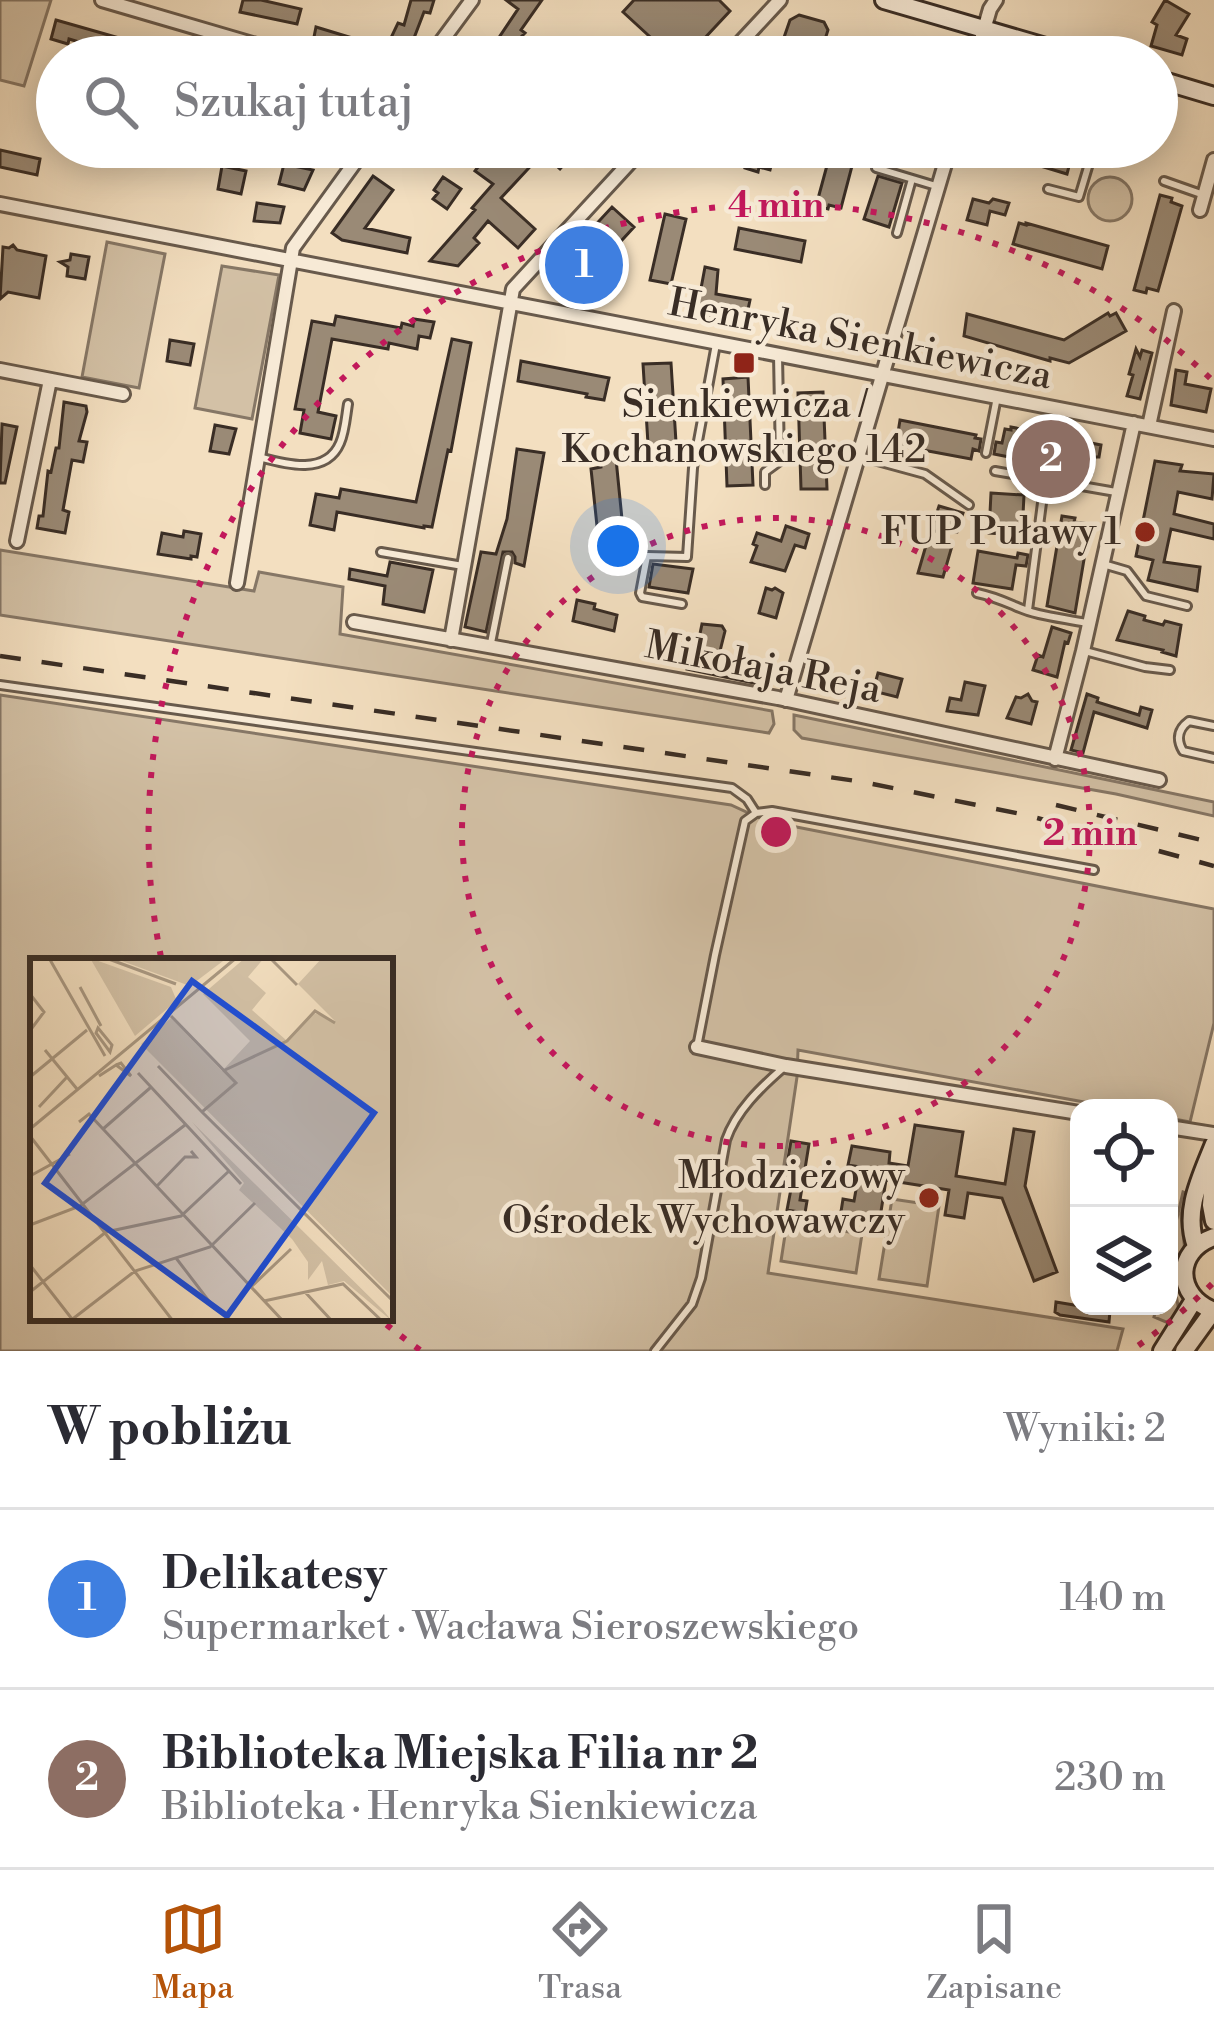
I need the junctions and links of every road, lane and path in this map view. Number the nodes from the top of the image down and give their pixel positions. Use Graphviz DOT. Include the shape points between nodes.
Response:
graph roads {
  1 [pos="102,0"];
  2 [pos="472,0"];
  3 [pos="780,0"];
  4 [pos="884,0"];
  5 [pos="996,0"];
  6 [pos="984,29"];
  7 [pos="225,36"];
  8 [pos="445,36"];
  9 [pos="747,36"];
  10 [pos="982,36"];
  11 [pos="1008,36"];
  12 [pos="1178,85"];
  13 [pos="1214,96"];
  14 [pos="1214,160"];
  15 [pos="351,168"];
  16 [pos="625,168"];
  17 [pos="876,168"];
  18 [pos="944,168"];
  19 [pos="1088,168"];
  20 [pos="912,179"];
  21 [pos="1164,181"];
  22 [pos="938,187"];
  23 [pos="1048,189"];
  24 [pos="1204,195"];
  25 [pos="0,204"];
  26 [pos="1201,210"];
  27 [pos="897,233"];
  28 [pos="291,261"];
  29 [pos="510,304"];
  30 [pos="1174,311"];
  31 [pos="716,344"];
  32 [pos="778,355"];
  33 [pos="0,370"];
  34 [pos="882,375"];
  35 [pos="50,380"];
  36 [pos="123,394"];
  37 [pos="997,397"];
  38 [pos="348,404"];
  39 [pos="1134,423"];
  40 [pos="1149,426"];
  41 [pos="1214,439"];
  42 [pos="986,453"];
  43 [pos="859,456"];
  44 [pos="259,457"];
  45 [pos="995,471"];
  46 [pos="1045,480"];
  47 [pos="765,485"];
  48 [pos="1120,493"];
  49 [pos="969,505"];
  50 [pos="17,542"];
  51 [pos="380,552"];
  52 [pos="508,558"];
  53 [pos="1103,564"];
  54 [pos="464,566"];
  55 [pos="237,583"];
  56 [pos="976,593"];
  57 [pos="682,604"];
  58 [pos="1187,606"];
  59 [pos="1028,610"];
  60 [pos="354,622"];
  61 [pos="1089,624"];
  62 [pos="451,640"];
  63 [pos="490,647"];
  64 [pos="1083,651"];
  65 [pos="1169,670"];
  66 [pos="0,685"];
  67 [pos="786,700"];
  68 [pos="1214,726"];
  69 [pos="1214,758"];
  70 [pos="1055,760"];
  71 [pos="1159,780"];
  72 [pos="756,813"];
  73 [pos="1094,870"];
  74 [pos="698,1047"];
  75 [pos="786,1066"];
  76 [pos="1070,1112"];
  77 [pos="1178,1128"];
  78 [pos="1214,1134"];
  79 [pos="1214,1144"];
  80 [pos="1214,1168"];
  81 [pos="1214,1221"];
  82 [pos="1214,1237"];
  83 [pos="1196,1246"];
  84 [pos="1194,1300"];
  85 [pos="1214,1311"];
  86 [pos="655,1351"];
  87 [pos="1162,1351"];
  88 [pos="1184,1351"];
  1 -- 7 [label="street"];
  2 -- 8 [label="street"];
  3 -- 9 [label="street"];
  4 -- 6 [label="main road"];
  5 -- 6 [label="street"];
  6 -- 10 [label="street"];
  6 -- 11 [label="main road"];
  12 -- 13 [label="main road"];
  14 -- 24 [label="street"];
  15 -- 28 [label="street" via="292,248"];
  16 -- 29 [label="street" via="514,289"];
  17 -- 20 [label="lane"];
  18 -- 22 [label="street"];
  19 -- 23 [label="lane" via="1079,197"];
  20 -- 22 [label="lane"];
  20 -- 27 [label="lane"];
  21 -- 24 [label="lane"];
  22 -- 34 [label="street"];
  24 -- 26 [label="street"];
  25 -- 28 [label="street, Henryka Sienkiewicza"];
  28 -- 29 [label="street, Henryka Sienkiewicza"];
  28 -- 44 [label="street"];
  29 -- 31 [label="street, Henryka Sienkiewicza"];
  29 -- 54 [label="street"];
  30 -- 40 [label="street"];
  31 -- 32 [label="street, Henryka Sienkiewicza"];
  31 -- 57 [label="lane" via="693,468 687,557 647,556 640,593"];
  32 -- 34 [label="street, Henryka Sienkiewicza"];
  32 -- 47 [label="lane" via="780,461 765,472"];
  33 -- 35 [label="street"];
  34 -- 37 [label="street, Henryka Sienkiewicza"];
  34 -- 43 [label="street"];
  35 -- 36 [label="street"];
  35 -- 50 [label="street"];
  37 -- 39 [label="street, Henryka Sienkiewicza"];
  37 -- 42 [label="lane"];
  38 -- 44 [label="lane" via="341,442 321,462"];
  39 -- 40 [label="street, Henryka Sienkiewicza"];
  39 -- 48 [label="street"];
  40 -- 41 [label="street, Henryka Sienkiewicza"];
  43 -- 49 [label="lane" via="925,474"];
  43 -- 67 [label="street"];
  44 -- 55 [label="street"];
  45 -- 46 [label="lane"];
  46 -- 48 [label="lane"];
  46 -- 59 [label="lane"];
  48 -- 53 [label="street"];
  51 -- 54 [label="lane"];
  52 -- 63 [label="lane"];
  53 -- 58 [label="lane" via="1127,571 1146,596"];
  53 -- 61 [label="street"];
  54 -- 62 [label="street"];
  56 -- 59 [label="lane"];
  59 -- 61 [label="lane"];
  60 -- 62 [label="street, Mikołaja Reja"];
  61 -- 64 [label="street"];
  62 -- 63 [label="street, Mikołaja Reja"];
  63 -- 67 [label="street, Mikołaja Reja"];
  64 -- 65 [label="lane"];
  64 -- 70 [label="street"];
  66 -- 72 [label="lane" via="732,788"];
  67 -- 70 [label="street, Mikołaja Reja"];
  68 -- 69 [label="lane" via="1189,721 1178,742 1183,751"];
  70 -- 71 [label="street, Mikołaja Reja"];
  72 -- 73 [label="lane"];
  72 -- 74 [label="lane" via="745,821"];
  74 -- 75 [label="street"];
  75 -- 76 [label="street"];
  75 -- 86 [label="lane" via="732,1124 701,1279"];
  77 -- 78 [label="street"];
  79 -- 83 [label="main road" via="1190,1218"];
  80 -- 81 [label="main road"];
  82 -- 83 [label="main road"];
  83 -- 84 [label="main road" via="1184,1273"];
  84 -- 85 [label="main road"];
  84 -- 87 [label="main road"];
  85 -- 88 [label="main road"];
}
